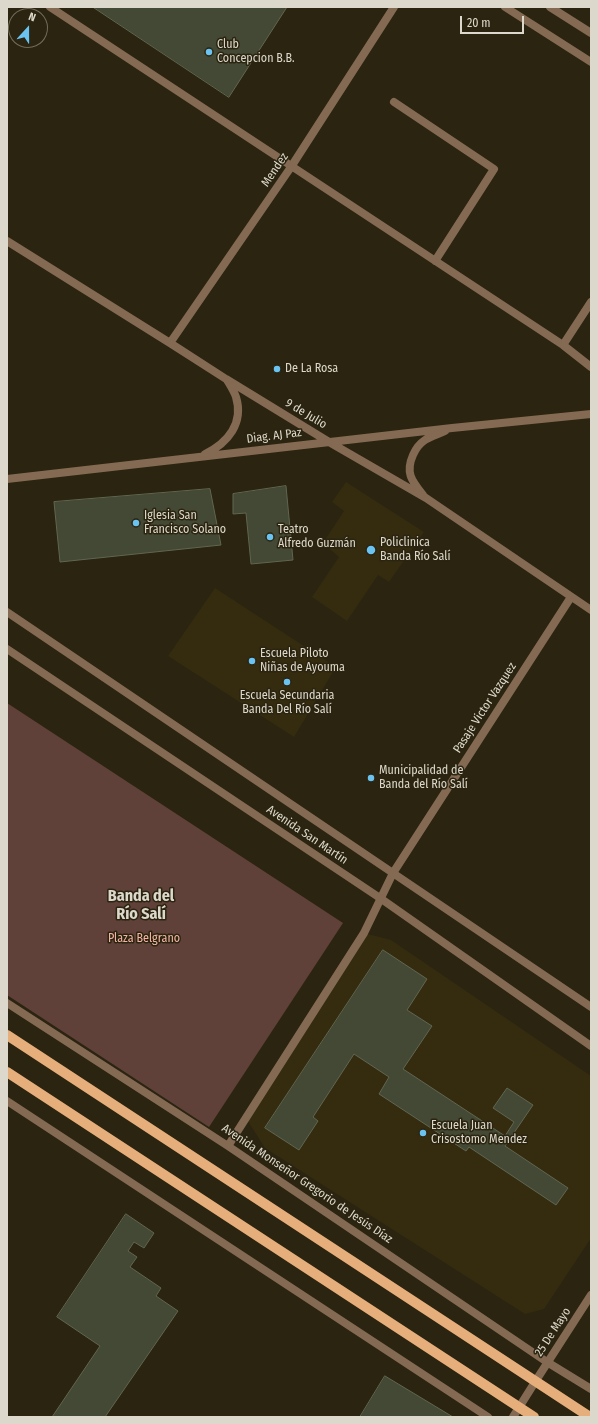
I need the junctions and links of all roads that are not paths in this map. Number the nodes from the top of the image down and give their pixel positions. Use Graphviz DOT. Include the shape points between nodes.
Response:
graph roads {
  1 [pos="50,7"];
  2 [pos="394,7"];
  3 [pos="505,7"];
  4 [pos="550,7"];
  5 [pos="591,33"];
  6 [pos="591,62"];
  7 [pos="394,102"];
  8 [pos="291,166"];
  9 [pos="7,241"];
  10 [pos="435,261"];
  11 [pos="591,302"];
  12 [pos="170,343"];
  13 [pos="563,344"];
  14 [pos="591,367"];
  15 [pos="226,379"];
  16 [pos="591,414"];
  17 [pos="452,428"];
  18 [pos="329,442"];
  19 [pos="199,456"];
  20 [pos="7,479"];
  21 [pos="426,498"];
  22 [pos="571,597"];
  23 [pos="591,610"];
  24 [pos="7,612"];
  25 [pos="7,649"];
  26 [pos="393,873"];
  27 [pos="380,898"];
  28 [pos="7,1002"];
  29 [pos="591,1007"];
  30 [pos="7,1035"];
  31 [pos="591,1046"];
  32 [pos="7,1072"];
  33 [pos="7,1101"];
  34 [pos="228,1146"];
  35 [pos="591,1295"];
  36 [pos="547,1362"];
  37 [pos="535,1382"];
  38 [pos="591,1389"];
  39 [pos="519,1407"];
  40 [pos="488,1417"];
  41 [pos="513,1417"];
  42 [pos="534,1417"];
  43 [pos="590,1417"];
  1 -- 8 [label="street"];
  2 -- 8 [label="street, Mendez"];
  3 -- 6 [label="street"];
  4 -- 5 [label="street"];
  7 -- 10 [label="street" via="494,170"];
  8 -- 10 [label="street"];
  8 -- 12 [label="street, Mendez"];
  9 -- 12 [label="street, 9 de Julio"];
  10 -- 13 [label="street"];
  11 -- 13 [label="street"];
  12 -- 15 [label="street, 9 de Julio"];
  13 -- 14 [label="street"];
  15 -- 18 [label="street, 9 de Julio"];
  15 -- 19 [label="street" via="236,396 238,414 234,430 214,450"];
  16 -- 17 [label="street, Diag. AJ Paz"];
  17 -- 18 [label="street, Diag. AJ Paz"];
  17 -- 21 [label="street" via="425,440 418,446 411,459 409,471 412,481"];
  18 -- 19 [label="street, Diag. AJ Paz"];
  18 -- 21 [label="street, 9 de Julio"];
  19 -- 20 [label="street, Diag. AJ Paz"];
  21 -- 22 [label="street, 9 de Julio"];
  22 -- 23 [label="street, 9 de Julio"];
  22 -- 26 [label="street, Pasaje Victor Vazquez"];
  24 -- 26 [label="street, Avenida San Martín"];
  25 -- 27 [label="street, Avenida San Martín"];
  26 -- 27 [label="street, Pasaje Victor Vazquez"];
  26 -- 29 [label="street, Avenida San Martín"];
  27 -- 31 [label="street, Avenida San Martín"];
  27 -- 34 [label="street, Pasaje Victor Vazquez" via="364,933"];
  28 -- 34 [label="street, Avenida Monseñor Gregorio de Jesús Díaz"];
  30 -- 37 [label="main road"];
  32 -- 39 [label="main road"];
  33 -- 40 [label="street"];
  34 -- 36 [label="street, Avenida Monseñor Gregorio de Jesús Díaz"];
  35 -- 36 [label="street, 25 De Mayo"];
  36 -- 37 [label="street, 25 De Mayo"];
  36 -- 38 [label="street, Avenida Monseñor Gregorio de Jesús Díaz"];
  37 -- 39 [label="street, 25 De Mayo"];
  37 -- 43 [label="main road"];
  39 -- 41 [label="street, 25 De Mayo"];
  39 -- 42 [label="main road"];
}
